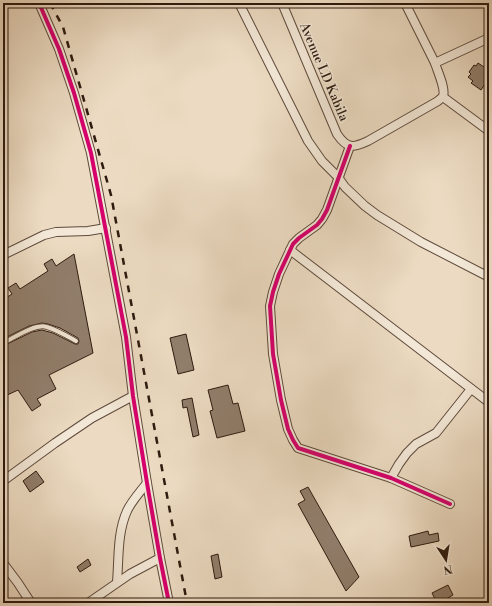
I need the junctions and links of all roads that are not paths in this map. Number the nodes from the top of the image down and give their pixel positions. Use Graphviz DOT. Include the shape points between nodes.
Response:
graph roads {
  1 [pos="39,3"];
  2 [pos="239,3"];
  3 [pos="282,3"];
  4 [pos="405,3"];
  5 [pos="489,38"];
  6 [pos="434,63"];
  7 [pos="443,97"];
  8 [pos="489,131"];
  9 [pos="350,146"];
  10 [pos="338,177"];
  11 [pos="106,228"];
  12 [pos="290,250"];
  13 [pos="3,255"];
  14 [pos="489,277"];
  15 [pos="76,341"];
  16 [pos="3,343"];
  17 [pos="471,389"];
  18 [pos="133,396"];
  19 [pos="489,402"];
  20 [pos="391,478"];
  21 [pos="3,481"];
  22 [pos="146,483"];
  23 [pos="450,504"];
  24 [pos="160,558"];
  25 [pos="3,562"];
  26 [pos="117,582"];
  27 [pos="31,603"];
  28 [pos="88,603"];
  29 [pos="169,603"];
  1 -- 11 [label="street" via="74,93 91,154"];
  2 -- 10 [label="street" via="308,141 322,161"];
  3 -- 9 [label="street, Avenue LD Kabila" via="337,134 342,142"];
  4 -- 6 [label="street"];
  5 -- 6 [label="street"];
  6 -- 7 [label="street" via="443,88"];
  7 -- 8 [label="street"];
  7 -- 9 [label="street" via="368,141"];
  9 -- 10 [label="street"];
  10 -- 12 [label="street" via="322,218 293,244"];
  10 -- 14 [label="street" via="355,198 377,215 421,242"];
  11 -- 13 [label="street" via="44,235"];
  11 -- 18 [label="street" via="126,337"];
  12 -- 17 [label="street"];
  12 -- 20 [label="street" via="279,274 270,306 273,354 288,429 298,448"];
  15 -- 16 [label="lane" via="46,326 40,326"];
  17 -- 19 [label="street"];
  17 -- 20 [label="street" via="436,433 416,444 407,454"];
  18 -- 21 [label="street" via="92,418"];
  18 -- 22 [label="street"];
  20 -- 23 [label="street"];
  22 -- 24 [label="street"];
  22 -- 26 [label="street" via="127,511 122,526"];
  24 -- 26 [label="street"];
  24 -- 29 [label="street"];
  25 -- 27 [label="street"];
  26 -- 28 [label="street"];
}
